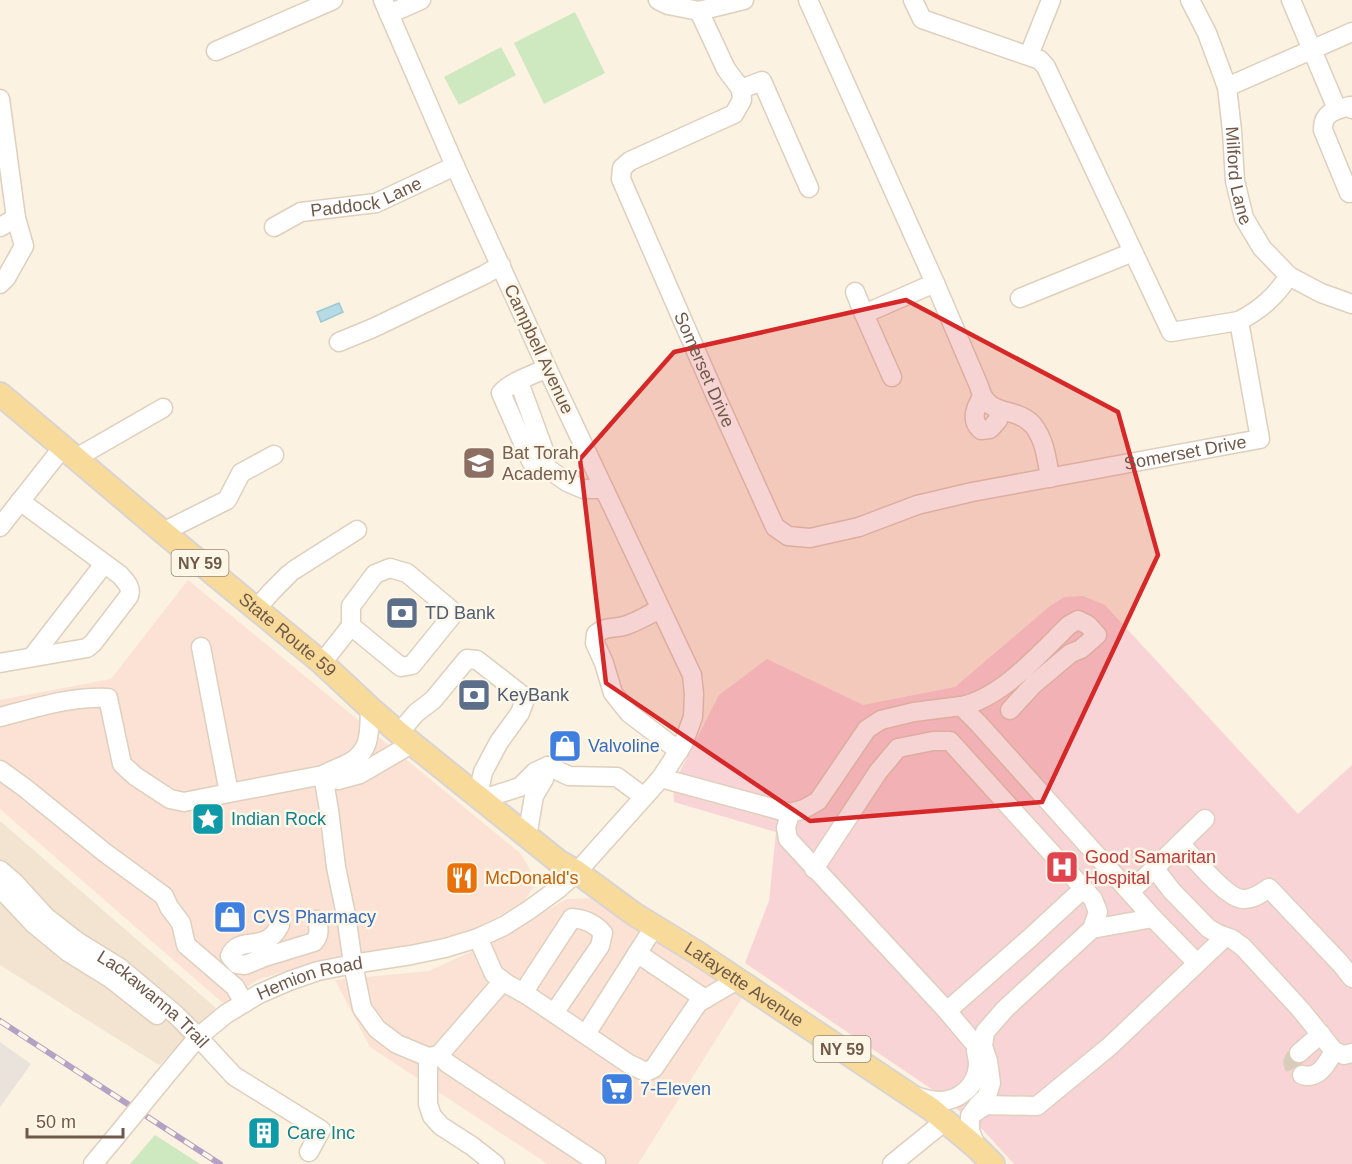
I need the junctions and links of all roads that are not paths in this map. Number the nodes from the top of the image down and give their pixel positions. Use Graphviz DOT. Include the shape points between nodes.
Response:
graph roads {
  1 [pos="333,0"];
  2 [pos="421,0"];
  3 [pos="658,0"];
  4 [pos="744,0"];
  5 [pos="808,0"];
  6 [pos="913,0"];
  7 [pos="1051,0"];
  8 [pos="1190,0"];
  9 [pos="1291,0"];
  10 [pos="386,7"];
  11 [pos="699,11"];
  12 [pos="1352,32"];
  13 [pos="1311,50"];
  14 [pos="216,51"];
  15 [pos="1029,55"];
  16 [pos="1227,87"];
  17 [pos="741,89"];
  18 [pos="0,99"];
  19 [pos="1344,109"];
  20 [pos="455,166"];
  21 [pos="808,188"];
  22 [pos="1349,193"];
  23 [pos="16,218"];
  24 [pos="0,227"];
  25 [pos="274,227"];
  26 [pos="1133,252"];
  27 [pos="501,265"];
  28 [pos="1289,276"];
  29 [pos="935,283"];
  30 [pos="0,284"];
  31 [pos="855,292"];
  32 [pos="1020,298"];
  33 [pos="1352,304"];
  34 [pos="864,314"];
  35 [pos="1239,321"];
  36 [pos="339,342"];
  37 [pos="548,368"];
  38 [pos="892,377"];
  39 [pos="0,394"];
  40 [pos="982,397"];
  41 [pos="163,408"];
  42 [pos="999,410"];
  43 [pos="69,452"];
  44 [pos="274,454"];
  45 [pos="1050,478"];
  46 [pos="604,489"];
  47 [pos="20,501"];
  48 [pos="0,527"];
  49 [pos="357,530"];
  50 [pos="163,532"];
  51 [pos="104,564"];
  52 [pos="256,609"];
  53 [pos="660,609"];
  54 [pos="351,626"];
  55 [pos="201,647"];
  56 [pos="32,657"];
  57 [pos="0,663"];
  58 [pos="322,663"];
  59 [pos="961,706"];
  60 [pos="370,708"];
  61 [pos="1010,710"];
  62 [pos="0,717"];
  63 [pos="406,738"];
  64 [pos="679,752"];
  65 [pos="548,766"];
  66 [pos="0,771"];
  67 [pos="323,775"];
  68 [pos="661,778"];
  69 [pos="229,793"];
  70 [pos="480,797"];
  71 [pos="644,798"];
  72 [pos="790,813"];
  73 [pos="1205,819"];
  74 [pos="527,837"];
  75 [pos="1180,843"];
  76 [pos="814,869"];
  77 [pos="1155,869"];
  78 [pos="0,870"];
  79 [pos="578,872"];
  80 [pos="0,888"];
  81 [pos="1083,889"];
  82 [pos="1130,892"];
  83 [pos="1153,918"];
  84 [pos="317,920"];
  85 [pos="280,925"];
  86 [pos="654,927"];
  87 [pos="1092,929"];
  88 [pos="1226,936"];
  89 [pos="478,938"];
  90 [pos="637,953"];
  91 [pos="1197,963"];
  92 [pos="353,964"];
  93 [pos="1352,978"];
  94 [pos="737,980"];
  95 [pos="503,981"];
  96 [pos="523,993"];
  97 [pos="705,999"];
  98 [pos="244,1003"];
  99 [pos="946,1011"];
  100 [pos="554,1013"];
  101 [pos="586,1034"];
  102 [pos="1321,1034"];
  103 [pos="198,1036"];
  104 [pos="979,1045"];
  105 [pos="1343,1052"];
  106 [pos="1299,1053"];
  107 [pos="434,1056"];
  108 [pos="1302,1075"];
  109 [pos="907,1093"];
  110 [pos="970,1116"];
  111 [pos="945,1121"];
  112 [pos="309,1152"];
  113 [pos="985,1156"];
  114 [pos="596,1162"];
  115 [pos="93,1164"];
  116 [pos="495,1164"];
  117 [pos="892,1164"];
  1 -- 14 [label="street"];
  2 -- 10 [label="street"];
  3 -- 11 [label="street" via="668,6"];
  4 -- 11 [label="street"];
  5 -- 29 [label="street"];
  6 -- 15 [label="street" via="922,19"];
  7 -- 15 [label="street"];
  8 -- 16 [label="street, Milford Lane"];
  9 -- 13 [label="street"];
  10 -- 20 [label="street, Campbell Avenue"];
  11 -- 17 [label="street" via="726,69"];
  12 -- 13 [label="street"];
  13 -- 16 [label="street"];
  13 -- 19 [label="street"];
  15 -- 26 [label="street" via="1046,67"];
  16 -- 28 [label="street, Milford Lane" via="1235,182 1244,218 1262,248"];
  17 -- 21 [label="street" via="762,81"];
  17 -- 45 [label="street, Somerset Drive" via="742,100 734,114 630,161 622,168 621,178 775,527 788,536 810,538 859,527 917,505"];
  18 -- 23 [label="street"];
  19 -- 22 [label="street" via="1326,116 1323,130"];
  20 -- 25 [label="street, Paddock Lane" via="376,203 301,212"];
  20 -- 27 [label="street, Campbell Avenue"];
  23 -- 24 [label="street"];
  23 -- 30 [label="street" via="24,246"];
  26 -- 32 [label="street"];
  26 -- 35 [label="street" via="1171,332"];
  27 -- 36 [label="street"];
  27 -- 37 [label="street, Campbell Avenue"];
  28 -- 33 [label="street, Milford Lane"];
  28 -- 35 [label="street" via="1269,302"];
  29 -- 34 [label="street"];
  29 -- 40 [label="street"];
  31 -- 34 [label="street"];
  34 -- 38 [label="street"];
  35 -- 45 [label="street, Somerset Drive" via="1260,439"];
  37 -- 46 [label="street, Campbell Avenue"];
  37 -- 46 [label="street" via="501,393 531,461 582,489"];
  39 -- 43 [label="main road, State Route 59 / NY 59"];
  40 -- 42 [label="street"];
  40 -- 42 [label="street" via="974,415 981,430 990,429 998,420"];
  41 -- 43 [label="street"];
  42 -- 45 [label="street" via="1020,415 1032,424 1042,439"];
  43 -- 47 [label="street"];
  43 -- 50 [label="main road, State Route 59 / NY 59"];
  44 -- 50 [label="street" via="241,473 227,500"];
  46 -- 53 [label="street, Campbell Avenue"];
  47 -- 48 [label="street"];
  47 -- 51 [label="street"];
  49 -- 52 [label="street" via="291,572"];
  50 -- 52 [label="main road, State Route 59 / NY 59"];
  51 -- 56 [label="street"];
  51 -- 56 [label="street" via="128,584 130,591 93,643 87,648"];
  52 -- 58 [label="main road, State Route 59 / NY 59"];
  53 -- 64 [label="street, Campbell Avenue" via="692,675 693,717"];
  53 -- 64 [label="street" via="640,620 603,628 596,634 595,643 613,693 629,713"];
  54 -- 54 [label="street" via="351,606 375,574 390,568 407,573 450,609 450,617 412,665 401,668"];
  54 -- 58 [label="street"];
  55 -- 69 [label="street"];
  56 -- 57 [label="street"];
  58 -- 60 [label="main road, State Route 59 / NY 59"];
  59 -- 61 [label="street" via="1002,687 1069,625 1078,620 1088,625 1097,635 1034,684"];
  59 -- 72 [label="street" via="881,720 867,729 818,801"];
  59 -- 82 [label="street"];
  60 -- 63 [label="main road, State Route 59 / NY 59"];
  60 -- 67 [label="street" via="364,750"];
  62 -- 69 [label="street" via="91,697 108,698 122,764 135,776 170,799 184,802"];
  63 -- 67 [label="street" via="389,758 360,774 338,780"];
  63 -- 70 [label="main road, State Route 59 / NY 59"];
  63 -- 70 [label="street" via="416,713 433,700 467,659 477,660 522,695 520,713 483,772"];
  64 -- 68 [label="street, Campbell Avenue"];
  65 -- 70 [label="street" via="520,787"];
  65 -- 71 [label="street" via="569,776 617,777"];
  65 -- 74 [label="street" via="534,796"];
  66 -- 98 [label="street" via="164,896 181,922 186,945 235,987"];
  67 -- 69 [label="street"];
  67 -- 92 [label="street"];
  68 -- 71 [label="street, Campbell Avenue"];
  68 -- 72 [label="street"];
  70 -- 74 [label="main road, State Route 59 / NY 59"];
  71 -- 79 [label="street, Campbell Avenue"];
  72 -- 76 [label="street" via="788,839"];
  73 -- 75 [label="street"];
  74 -- 79 [label="main road, State Route 59 / NY 59"];
  75 -- 77 [label="street"];
  75 -- 93 [label="street" via="1233,896 1241,900 1252,898 1269,888"];
  76 -- 81 [label="street" via="898,748 950,741"];
  76 -- 99 [label="street"];
  77 -- 82 [label="street"];
  77 -- 88 [label="street" via="1208,928"];
  78 -- 103 [label="street, Lackawanna Trail" via="46,917 120,968"];
  79 -- 86 [label="main road, Lafayette Avenue / NY 59"];
  79 -- 89 [label="street, Hemion Road" via="529,910"];
  80 -- 103 [label="street, Lackawanna Trail" via="68,952 110,978 168,1023"];
  81 -- 87 [label="street" via="1098,912"];
  81 -- 99 [label="street"];
  82 -- 83 [label="street"];
  83 -- 87 [label="street"];
  83 -- 91 [label="street"];
  84 -- 85 [label="street" via="318,938 314,942 244,965 232,960 231,951 266,940"];
  86 -- 90 [label="street"];
  86 -- 94 [label="main road, Lafayette Avenue / NY 59"];
  87 -- 104 [label="street" via="1005,1009"];
  88 -- 91 [label="street"];
  88 -- 102 [label="street" via="1243,947"];
  89 -- 92 [label="street, Hemion Road" via="445,948"];
  89 -- 95 [label="street" via="494,974"];
  90 -- 97 [label="street"];
  90 -- 101 [label="street"];
  91 -- 110 [label="street" via="1110,1046 1037,1106 986,1105"];
  92 -- 98 [label="street, Hemion Road" via="289,981"];
  92 -- 107 [label="street" via="362,1008 377,1029 397,1044"];
  94 -- 97 [label="street"];
  94 -- 109 [label="main road, Lafayette Avenue / NY 59"];
  95 -- 96 [label="street"];
  95 -- 107 [label="street"];
  96 -- 100 [label="street"];
  96 -- 100 [label="street" via="572,918 596,926 603,933 600,946"];
  97 -- 101 [label="street" via="698,1003 654,1068 646,1072"];
  98 -- 103 [label="street, Hemion Road"];
  99 -- 104 [label="street"];
  100 -- 101 [label="street"];
  102 -- 105 [label="street"];
  102 -- 106 [label="street"];
  103 -- 112 [label="street" via="234,1076 321,1130"];
  103 -- 115 [label="street, Hemion Road, bridge"];
  104 -- 109 [label="street" via="976,1077 954,1099 925,1100"];
  104 -- 110 [label="street" via="988,1061 991,1083 987,1096"];
  105 -- 108 [label="street" via="1313,1076"];
  107 -- 114 [label="street"];
  107 -- 116 [label="street" via="428,1104 432,1116"];
  109 -- 111 [label="main road, Lafayette Avenue / NY 59"];
  110 -- 113 [label="street" via="970,1131"];
  111 -- 113 [label="main road, Lafayette Avenue / NY 59"];
  111 -- 117 [label="street"];
}
